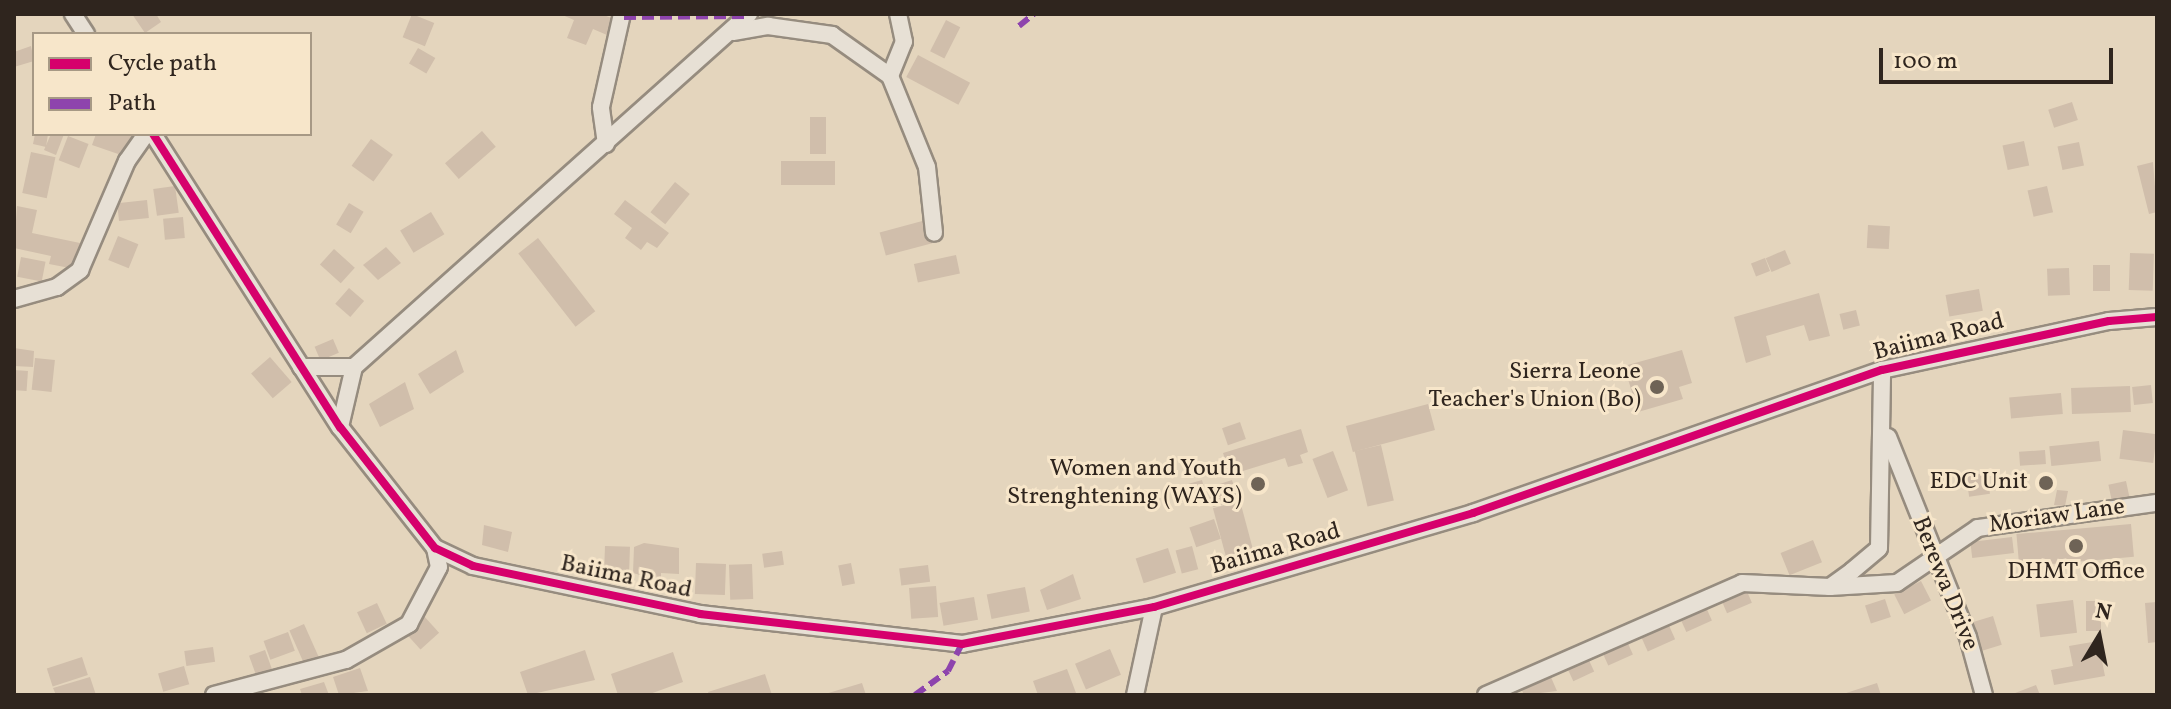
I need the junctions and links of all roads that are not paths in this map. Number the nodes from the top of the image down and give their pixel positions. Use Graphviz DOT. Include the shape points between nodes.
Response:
graph roads {
  1 [pos="73,14"];
  2 [pos="622,14"];
  3 [pos="749,14"];
  4 [pos="898,14"];
  5 [pos="85,32"];
  6 [pos="733,32"];
  7 [pos="890,76"];
  8 [pos="145,136"];
  9 [pos="154,136"];
  10 [pos="606,144"];
  11 [pos="934,233"];
  12 [pos="14,299"];
  13 [pos="2157,317"];
  14 [pos="301,367"];
  15 [pos="354,367"];
  16 [pos="1882,370"];
  17 [pos="340,427"];
  18 [pos="1885,428"];
  19 [pos="2157,503"];
  20 [pos="435,548"];
  21 [pos="1933,562"];
  22 [pos="1830,587"];
  23 [pos="1154,607"];
  24 [pos="214,695"];
  25 [pos="1135,695"];
  26 [pos="1486,695"];
  27 [pos="1984,695"];
  1 -- 5 [label="street"];
  2 -- 10 [label="street" via="601,107"];
  3 -- 6 [label="street"];
  4 -- 7 [label="street" via="904,42"];
  6 -- 7 [label="street" via="768,26 832,35"];
  6 -- 10 [label="street"];
  7 -- 11 [label="street" via="927,167"];
  8 -- 12 [label="street" via="127,161 80,270 57,287"];
  9 -- 14 [label="street, Baiima Road"];
  10 -- 15 [label="street"];
  13 -- 16 [label="street, Baiima Road" via="2109,321"];
  14 -- 15 [label="street"];
  14 -- 17 [label="street, Baiima Road"];
  15 -- 17 [label="street"];
  16 -- 18 [label="street"];
  16 -- 23 [label="street, Baiima Road" via="1473,513"];
  17 -- 20 [label="street, Baiima Road"];
  18 -- 21 [label="street, Berewa Drive"];
  18 -- 22 [label="street" via="1879,548"];
  19 -- 21 [label="street, Moriaw Lane" via="1978,528"];
  20 -- 23 [label="street, Baiima Road" via="473,566 700,614 962,644"];
  20 -- 24 [label="street" via="439,567 409,624 346,660"];
  21 -- 22 [label="street, Moriaw Lane" via="1897,583"];
  21 -- 27 [label="street, Berewa Drive" via="1968,637"];
  22 -- 26 [label="street, Moriaw Lane" via="1742,583"];
  23 -- 25 [label="street"];
}
